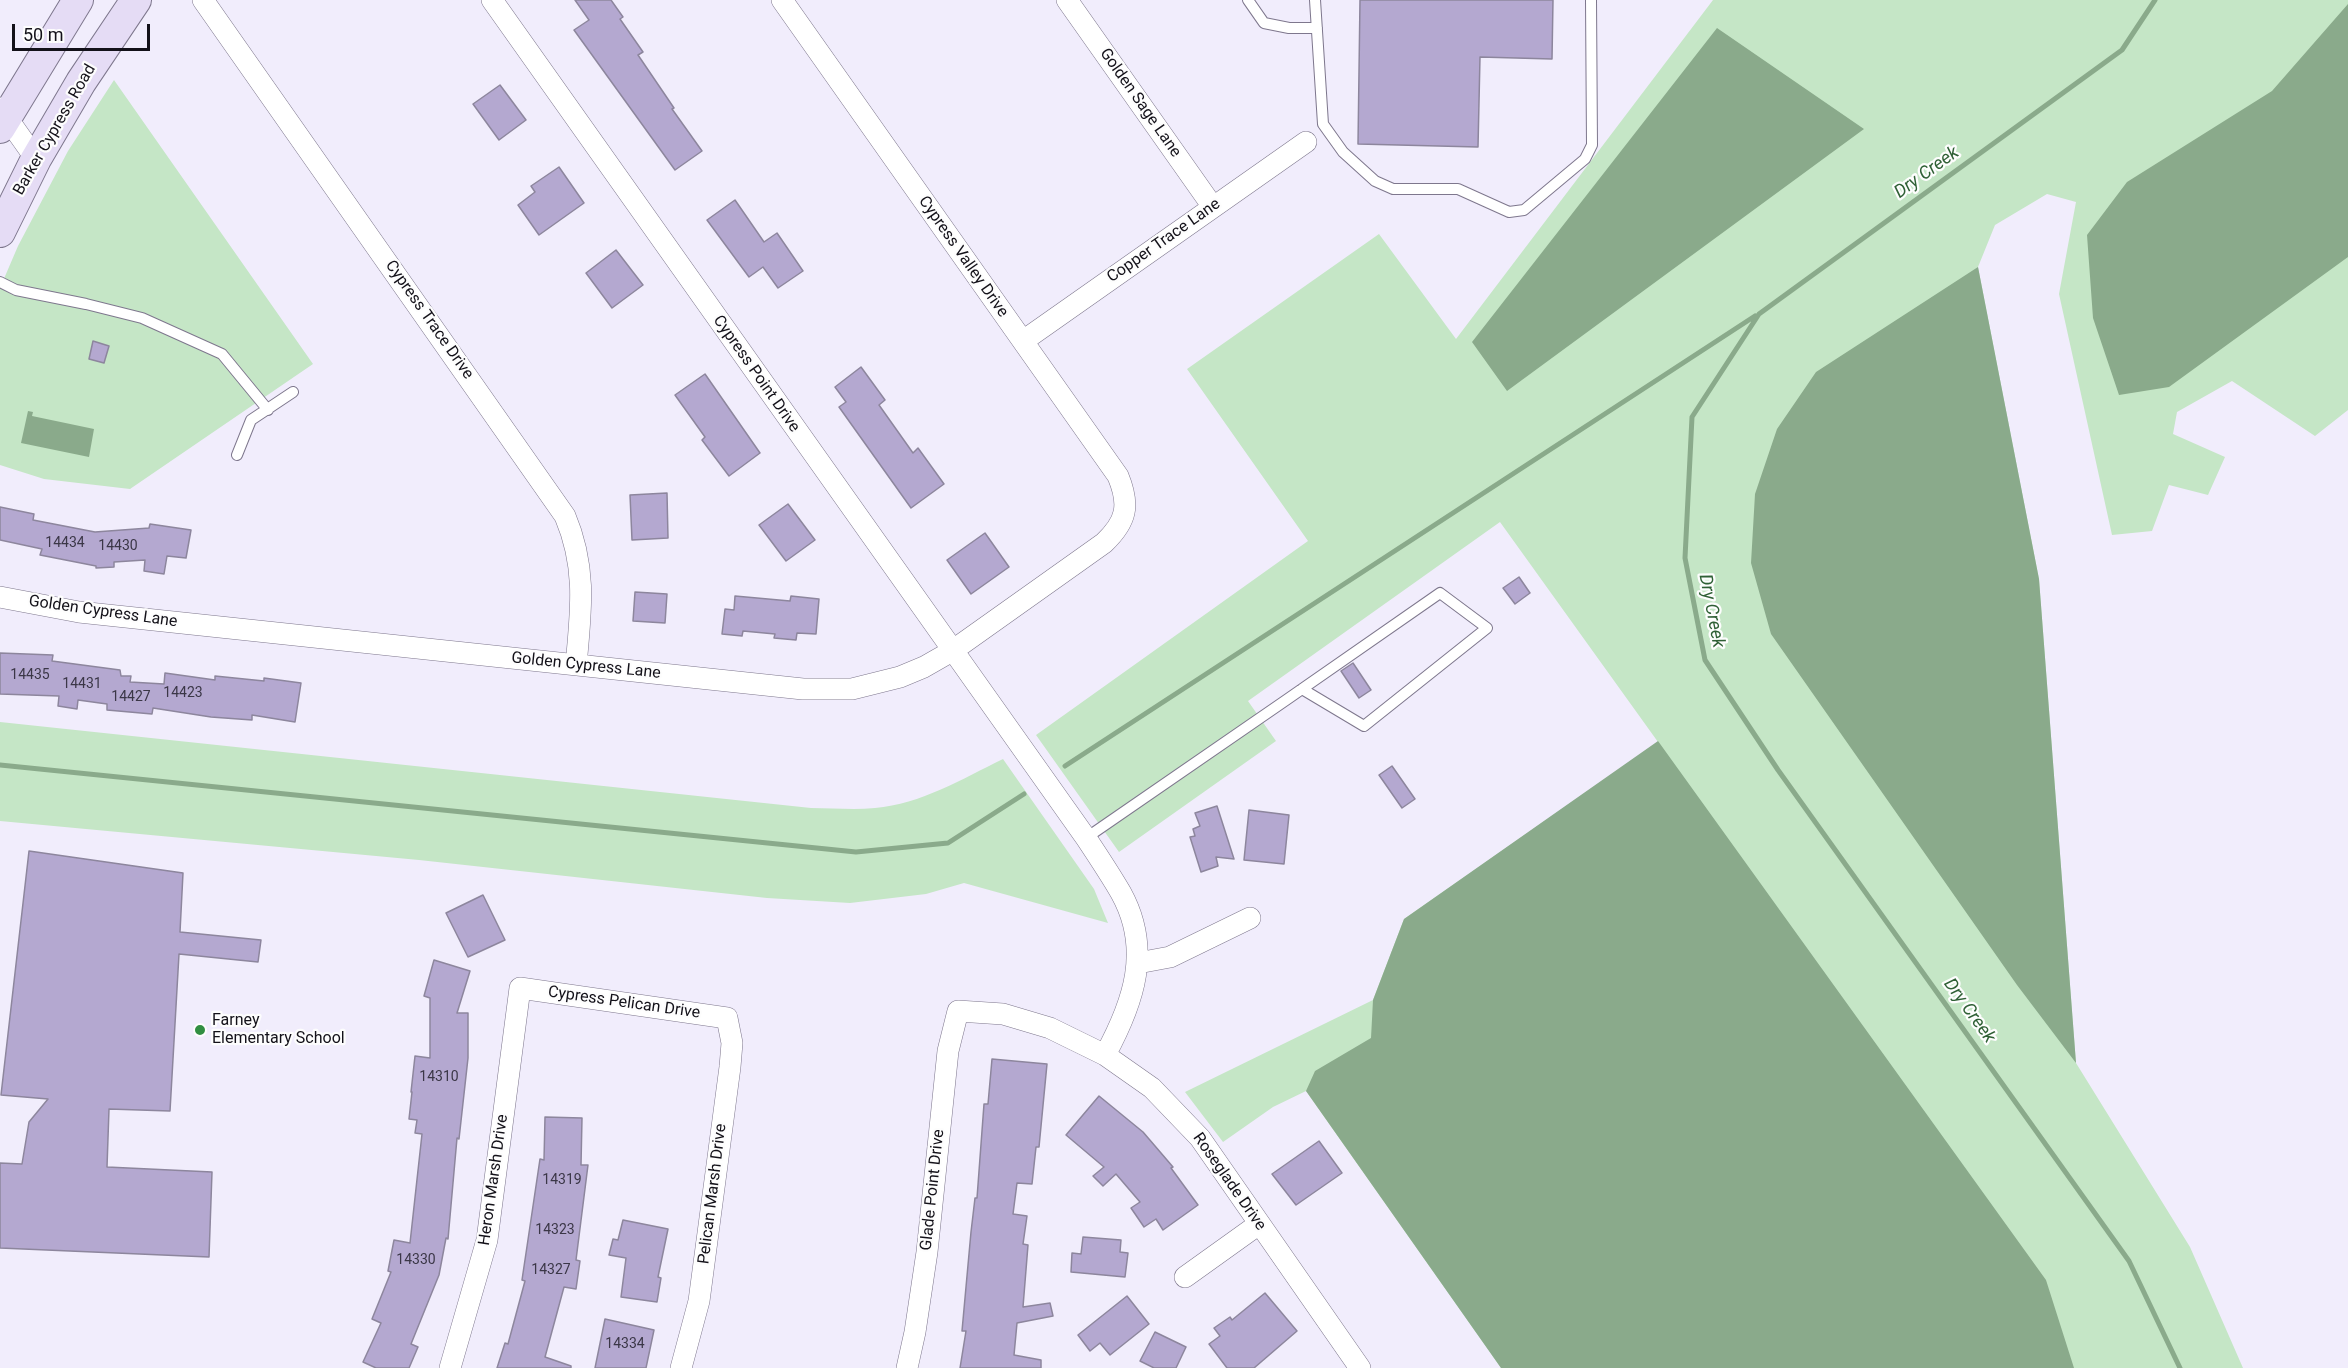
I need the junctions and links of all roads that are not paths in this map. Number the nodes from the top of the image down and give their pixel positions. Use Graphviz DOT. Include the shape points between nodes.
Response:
graph roads {
  1 [pos="78,0"];
  2 [pos="136,0"];
  3 [pos="203,0"];
  4 [pos="492,0"];
  5 [pos="782,0"];
  6 [pos="1067,0"];
  7 [pos="1248,0"];
  8 [pos="1316,0"];
  9 [pos="1591,0"];
  10 [pos="1317,28"];
  11 [pos="2,118"];
  12 [pos="1306,142"];
  13 [pos="36,159"];
  14 [pos="1214,207"];
  15 [pos="0,232"];
  16 [pos="0,282"];
  17 [pos="1023,341"];
  18 [pos="293,392"];
  19 [pos="268,410"];
  20 [pos="237,455"];
  21 [pos="1122,520"];
  22 [pos="0,597"];
  23 [pos="952,651"];
  24 [pos="576,665"];
  25 [pos="1302,688"];
  26 [pos="1086,838"];
  27 [pos="1250,918"];
  28 [pos="1138,963"];
  29 [pos="520,988"];
  30 [pos="958,1011"];
  31 [pos="728,1018"];
  32 [pos="1105,1054"];
  33 [pos="1259,1224"];
  34 [pos="1185,1277"];
  35 [pos="450,1368"];
  36 [pos="681,1368"];
  37 [pos="907,1368"];
  38 [pos="1360,1368"];
  1 -- 11 [label="main road"];
  2 -- 13 [label="main road, Barker Cypress Road"];
  3 -- 24 [label="street, Cypress Trace Drive" via="566,516 581,573"];
  4 -- 23 [label="street, Cypress Point Drive"];
  5 -- 17 [label="street, Cypress Valley Drive"];
  6 -- 14 [label="street, Golden Sage Lane"];
  7 -- 10 [label="lane" via="1264,23"];
  8 -- 10 [label="lane"];
  9 -- 10 [label="lane" via="1592,145 1585,159 1524,210 1509,212 1458,189 1393,189 1375,181 1343,152 1323,124"];
  11 -- 13 [label="street"];
  12 -- 14 [label="street, Copper Trace Lane"];
  13 -- 15 [label="main road, Barker Cypress Road"];
  14 -- 17 [label="street, Copper Trace Lane"];
  16 -- 19 [label="lane" via="16,290 142,318 222,354"];
  17 -- 21 [label="street, Cypress Valley Drive" via="1118,477 1126,506"];
  18 -- 19 [label="lane"];
  19 -- 20 [label="lane" via="251,420"];
  21 -- 23 [label="street, Golden Cypress Lane" via="1104,543"];
  22 -- 24 [label="street, Golden Cypress Lane" via="79,612"];
  23 -- 24 [label="street, Golden Cypress Lane" via="900,677 852,689 803,689"];
  23 -- 26 [label="street, Cypress Point Drive"];
  25 -- 25 [label="lane" via="1364,726 1487,628 1440,593"];
  25 -- 26 [label="lane"];
  26 -- 28 [label="street" via="1122,895 1136,932"];
  27 -- 28 [label="street" via="1170,957"];
  28 -- 32 [label="street" via="1131,1002"];
  29 -- 31 [label="street, Cypress Pelican Drive"];
  29 -- 35 [label="street, Heron Marsh Drive" via="487,1240"];
  30 -- 32 [label="street, Roseglade Drive" via="1003,1014 1050,1028"];
  30 -- 37 [label="street, Glade Point Drive" via="948,1051 927,1252"];
  31 -- 36 [label="street, Pelican Marsh Drive" via="730,1067 699,1301"];
  32 -- 33 [label="street, Roseglade Drive" via="1152,1089 1200,1138"];
  33 -- 34 [label="street"];
  33 -- 38 [label="street, Roseglade Drive"];
}
